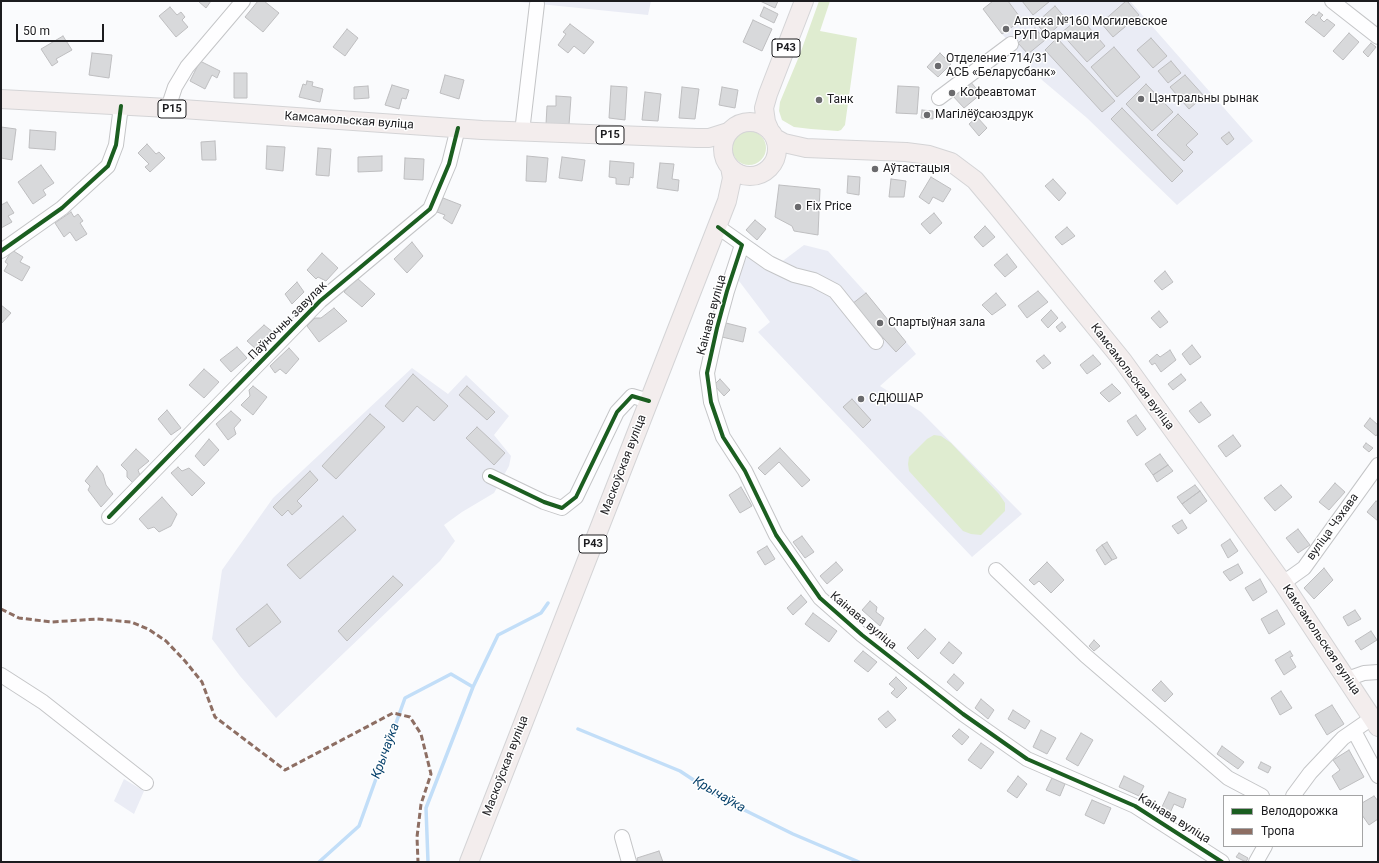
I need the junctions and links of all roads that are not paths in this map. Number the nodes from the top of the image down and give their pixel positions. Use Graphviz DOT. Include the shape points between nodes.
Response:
graph roads {
  1 [pos="243,1"];
  2 [pos="804,1"];
  3 [pos="1332,1"];
  4 [pos="537,4"];
  5 [pos="1378,37"];
  6 [pos="1011,44"];
  7 [pos="768,94"];
  8 [pos="939,98"];
  9 [pos="1,99"];
  10 [pos="121,106"];
  11 [pos="168,108"];
  12 [pos="458,128"];
  13 [pos="734,128"];
  14 [pos="522,132"];
  15 [pos="772,134"];
  16 [pos="697,138"];
  17 [pos="806,148"];
  18 [pos="727,163"];
  19 [pos="772,164"];
  20 [pos="756,175"];
  21 [pos="727,201"];
  22 [pos="718,227"];
  23 [pos="742,244"];
  24 [pos="1,251"];
  25 [pos="876,342"];
  26 [pos="649,401"];
  27 [pos="1378,465"];
  28 [pos="490,476"];
  29 [pos="109,517"];
  30 [pos="996,570"];
  31 [pos="1283,583"];
  32 [pos="1378,672"];
  33 [pos="1,675"];
  34 [pos="1347,679"];
  35 [pos="1375,722"];
  36 [pos="1354,731"];
  37 [pos="1378,776"];
  38 [pos="146,783"];
  39 [pos="1260,795"];
  40 [pos="1294,795"];
  41 [pos="622,837"];
  42 [pos="1264,847"];
  43 [pos="469,862"];
  44 [pos="628,862"];
  45 [pos="1222,862"];
  46 [pos="1256,862"];
  1 -- 11 [label="street" via="187,67 175,87"];
  2 -- 7 [label="main road, Р43"];
  3 -- 5 [label="street"];
  4 -- 14 [label="street"];
  6 -- 8 [label="street"];
  7 -- 13 [label="main road, Р43" via="760,107"];
  7 -- 15 [label="main road, Р43" via="764,108 766,122"];
  9 -- 10 [label="main road, Камсамольская вуліца / Р15"];
  10 -- 11 [label="main road, Камсамольская вуліца / Р15"];
  10 -- 24 [label="street" via="116,145 108,166 62,208"];
  11 -- 12 [label="main road, Камсамольская вуліца / Р15"];
  12 -- 14 [label="main road, Камсамольская вуліца / Р15"];
  12 -- 29 [label="street, Паўночны завулак" via="449,164 430,209 320,301"];
  13 -- 15 [label="main road" via="750,122 761,124"];
  13 -- 16 [label="main road, Камсамольская вуліца / Р15" via="709,138"];
  13 -- 18 [label="main road, Р43" via="724,140 723,150"];
  14 -- 16 [label="main road, Камсамольская вуліца / Р15"];
  15 -- 17 [label="main road, Камсамольская вуліца" via="784,143"];
  15 -- 19 [label="main road, Р43" via="777,147"];
  16 -- 18 [label="main road, Камсамольская вуліца / Р15" via="717,149"];
  17 -- 19 [label="main road, Камсамольская вуліца" via="786,154"];
  17 -- 31 [label="main road, Камсамольская вуліца" via="929,155 951,162 975,180 1123,362"];
  18 -- 20 [label="main road" via="737,173"];
  18 -- 21 [label="main road, Маскоўская вуліца / Р43" via="732,178"];
  19 -- 20 [label="main road, Р43"];
  20 -- 21 [label="main road, Маскоўская вуліца / Р43" via="736,189"];
  21 -- 22 [label="main road, Маскоўская вуліца / Р43"];
  22 -- 23 [label="street"];
  22 -- 26 [label="main road, Маскоўская вуліца / Р43"];
  23 -- 25 [label="street" via="769,263 835,291"];
  23 -- 45 [label="street, Каінава вуліца" via="725,298 707,373 711,402 723,437 745,471 776,535 820,598 862,635 963,714 1028,759 1135,806"];
  26 -- 28 [label="street" via="632,396 617,412 576,497 562,508"];
  26 -- 43 [label="main road, Маскоўская вуліца / Р43"];
  27 -- 31 [label="street, вуліца Чэхава" via="1304,568"];
  30 -- 39 [label="street" via="1086,656 1228,778"];
  31 -- 34 [label="main road, Камсамольская вуліца"];
  32 -- 34 [label="street" via="1364,673"];
  33 -- 38 [label="street" via="43,702"];
  34 -- 35 [label="main road, Камсамольская вуліца"];
  35 -- 36 [label="street"];
  36 -- 37 [label="street"];
  36 -- 40 [label="street" via="1343,738 1310,773"];
  41 -- 44 [label="street"];
  42 -- 46 [label="street"];
}
